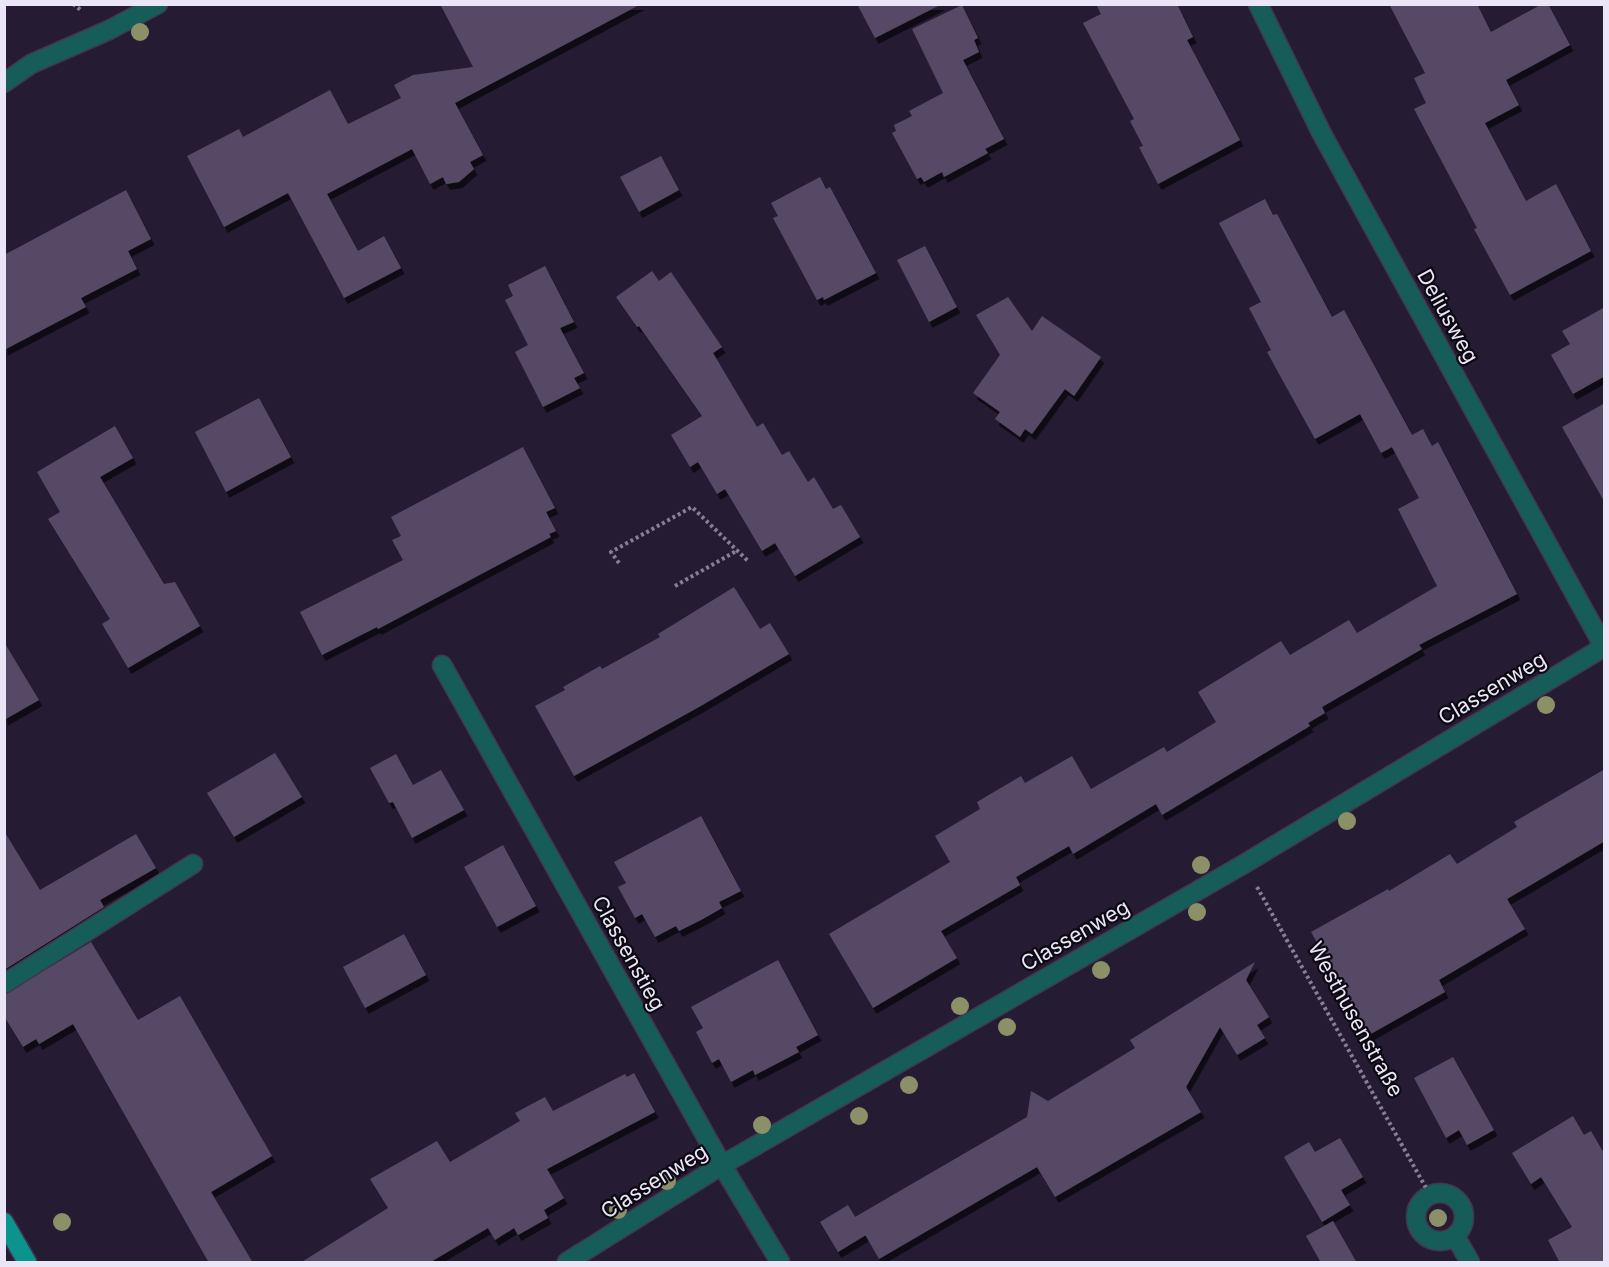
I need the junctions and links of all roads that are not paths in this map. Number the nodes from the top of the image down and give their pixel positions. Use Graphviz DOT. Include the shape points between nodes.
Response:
graph roads {
  1 [pos="158,4"];
  2 [pos="1258,4"];
  3 [pos="4,83"];
  4 [pos="1604,647"];
  5 [pos="442,665"];
  6 [pos="193,864"];
  7 [pos="4,984"];
  8 [pos="722,1165"];
  9 [pos="4,1222"];
  10 [pos="1455,1236"];
  11 [pos="27,1263"];
  12 [pos="567,1263"];
  13 [pos="780,1263"];
  14 [pos="1470,1263"];
  1 -- 3 [label="street" via="31,64"];
  2 -- 4 [label="street, Deliusweg" via="1322,134"];
  4 -- 8 [label="street, Classenweg" via="1244,864"];
  5 -- 8 [label="street, Classenstieg"];
  6 -- 7 [label="street"];
  8 -- 12 [label="street, Classenweg"];
  8 -- 13 [label="street, Classenstieg"];
  9 -- 11 [label="main road"];
  10 -- 10 [label="street" via="1463,1223 1463,1208 1458,1201 1446,1194 1424,1199 1416,1212 1417,1227 1434,1241"];
  10 -- 14 [label="street"];
}
